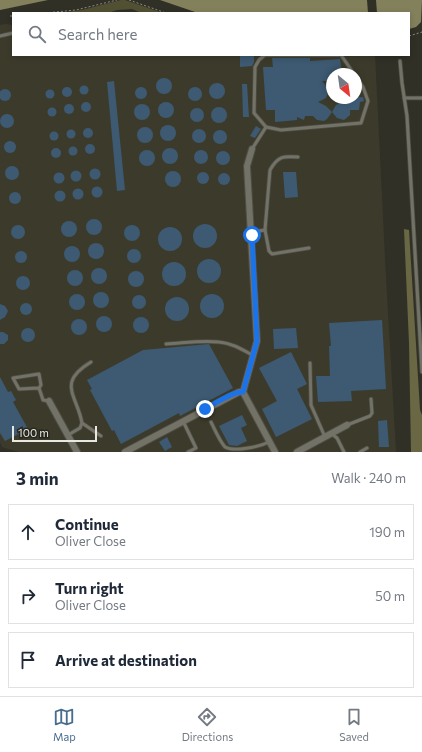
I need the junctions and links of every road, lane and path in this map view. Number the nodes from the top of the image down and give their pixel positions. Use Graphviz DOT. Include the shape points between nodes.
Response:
graph roads {
  1 [pos="116,0"];
  2 [pos="129,0"];
  3 [pos="55,12"];
  4 [pos="163,12"];
  5 [pos="422,32"];
  6 [pos="12,33"];
  7 [pos="0,36"];
  8 [pos="410,36"];
  9 [pos="264,56"];
  10 [pos="341,56"];
  11 [pos="400,61"];
  12 [pos="350,68"];
  13 [pos="362,85"];
  14 [pos="404,98"];
  15 [pos="422,98"];
  16 [pos="266,127"];
  17 [pos="252,150"];
  18 [pos="298,157"];
  19 [pos="266,230"];
  20 [pos="252,232"];
  21 [pos="309,248"];
  22 [pos="166,344"];
  23 [pos="254,356"];
  24 [pos="91,362"];
  25 [pos="310,363"];
  26 [pos="422,372"];
  27 [pos="39,388"];
  28 [pos="243,392"];
  29 [pos="371,399"];
  30 [pos="49,401"];
  31 [pos="183,421"];
  32 [pos="211,422"];
  33 [pos="82,423"];
  34 [pos="347,425"];
  35 [pos="332,434"];
  36 [pos="68,435"];
  37 [pos="101,436"];
  38 [pos="325,437"];
  39 [pos="269,442"];
  40 [pos="367,448"];
  41 [pos="132,450"];
  42 [pos="77,452"];
  43 [pos="125,452"];
  44 [pos="188,452"];
  45 [pos="275,452"];
  46 [pos="297,452"];
  47 [pos="344,452"];
  48 [pos="360,452"];
  1 -- 3 [label="path" via="76,10"];
  2 -- 4 [label="path"];
  5 -- 8 [label="path"];
  6 -- 7 [label="lane"];
  9 -- 16 [label="lane" via="255,67 254,112"];
  10 -- 12 [label="lane"];
  11 -- 14 [label="lane"];
  13 -- 16 [label="lane" via="368,101 361,124 281,130"];
  14 -- 15 [label="lane"];
  14 -- 26 [label="lane"];
  16 -- 17 [label="lane"];
  17 -- 20 [label="street" via="247,166"];
  18 -- 19 [label="lane" via="284,156 274,163 270,170"];
  19 -- 20 [label="lane"];
  19 -- 21 [label="lane" via="268,251 272,254"];
  20 -- 23 [label="street" via="257,341"];
  22 -- 23 [label="lane" via="220,342 233,345"];
  23 -- 28 [label="street"];
  24 -- 33 [label="lane" via="81,367 71,383"];
  25 -- 38 [label="lane" via="312,405"];
  27 -- 27 [label="lane" via="19,389 14,378 39,374"];
  27 -- 30 [label="lane" via="43,400"];
  28 -- 31 [label="street" via="233,394"];
  28 -- 39 [label="street"];
  29 -- 34 [label="lane" via="370,416"];
  30 -- 36 [label="street"];
  31 -- 41 [label="street"];
  31 -- 44 [label="lane" via="196,448"];
  32 -- 39 [label="lane" via="228,450 240,451"];
  33 -- 36 [label="lane" via="80,428"];
  33 -- 37 [label="lane"];
  34 -- 35 [label="street"];
  35 -- 38 [label="street"];
  35 -- 47 [label="lane"];
  36 -- 42 [label="street"];
  38 -- 46 [label="street"];
  39 -- 45 [label="street"];
  40 -- 48 [label="lane"];
  41 -- 43 [label="street"];
}
